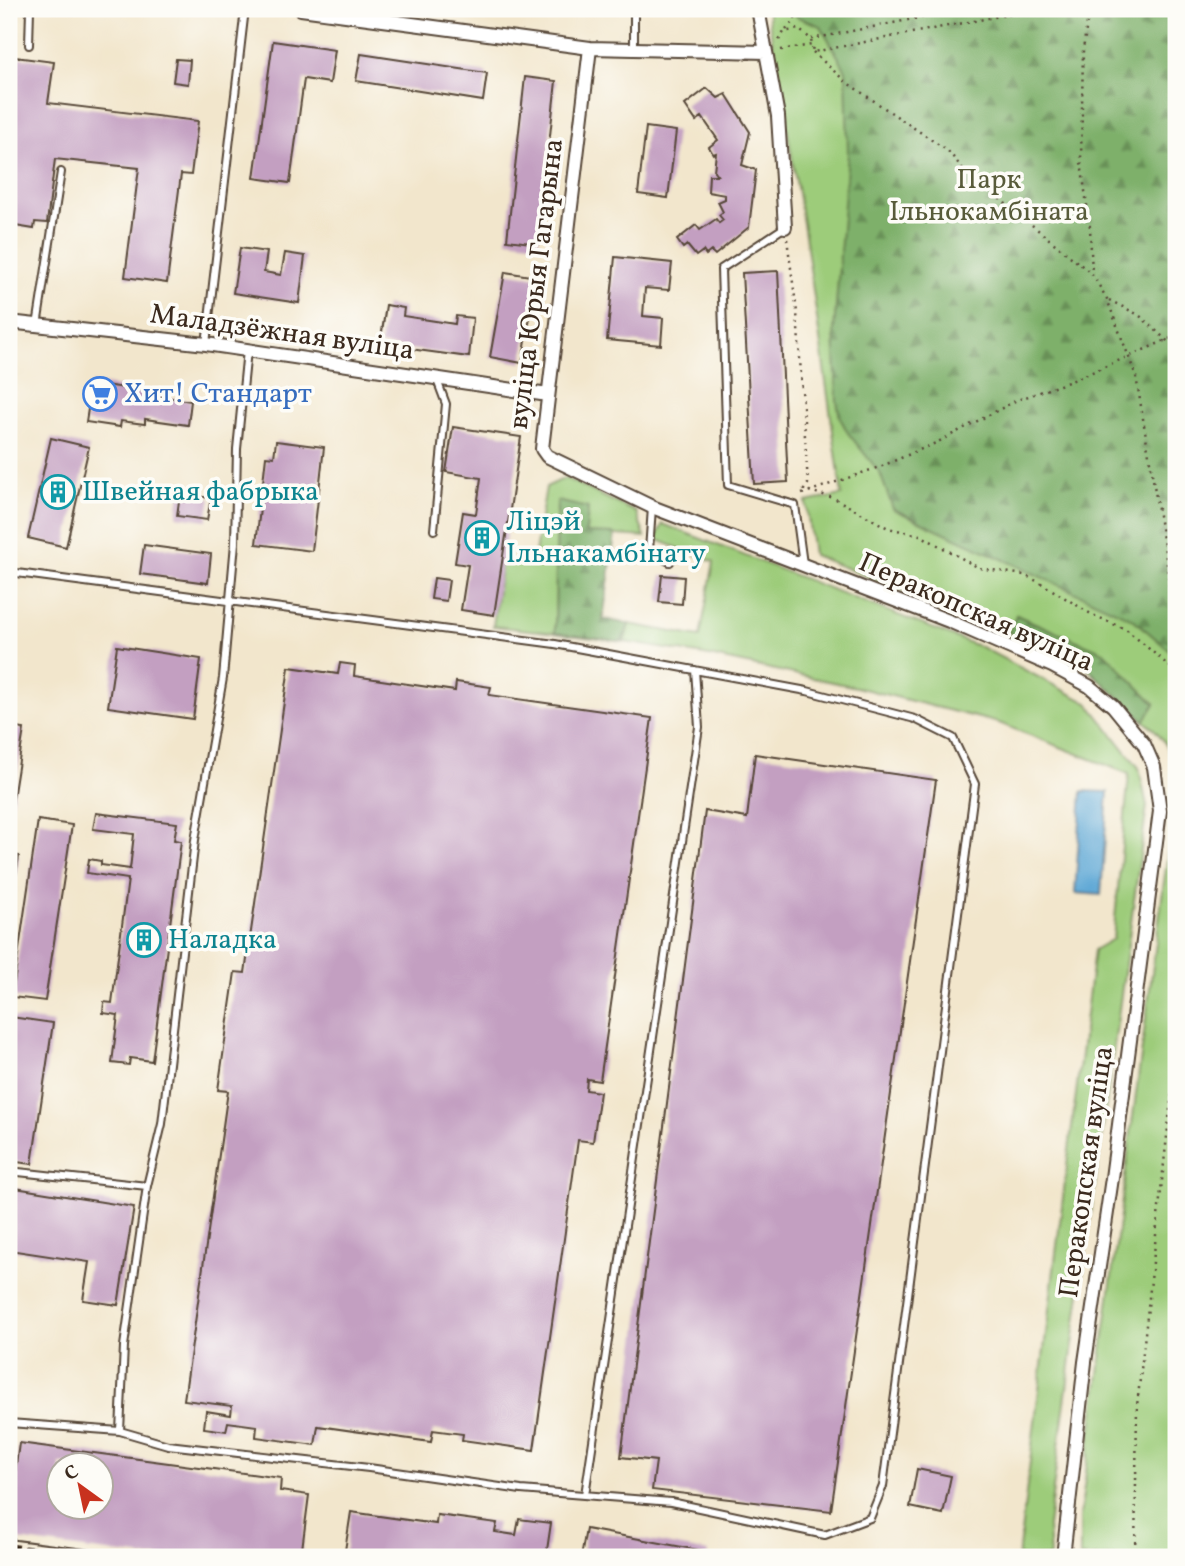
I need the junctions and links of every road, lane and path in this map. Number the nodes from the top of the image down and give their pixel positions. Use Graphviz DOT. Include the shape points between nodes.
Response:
graph roads {
  1 [pos="30,9"];
  2 [pos="245,9"];
  3 [pos="300,9"];
  4 [pos="634,9"];
  5 [pos="758,9"];
  6 [pos="803,9"];
  7 [pos="965,9"];
  8 [pos="1036,9"];
  9 [pos="1089,9"];
  10 [pos="784,32"];
  11 [pos="811,39"];
  12 [pos="29,45"];
  13 [pos="812,45"];
  14 [pos="590,48"];
  15 [pos="634,50"];
  16 [pos="766,52"];
  17 [pos="813,52"];
  18 [pos="61,172"];
  19 [pos="785,227"];
  20 [pos="1092,274"];
  21 [pos="1107,299"];
  22 [pos="9,322"];
  23 [pos="37,326"];
  24 [pos="1176,336"];
  25 [pos="1167,340"];
  26 [pos="206,344"];
  27 [pos="1176,349"];
  28 [pos="247,350"];
  29 [pos="1128,356"];
  30 [pos="437,380"];
  31 [pos="548,396"];
  32 [pos="809,491"];
  33 [pos="652,507"];
  34 [pos="434,530"];
  35 [pos="670,562"];
  36 [pos="803,566"];
  37 [pos="9,572"];
  38 [pos="230,603"];
  39 [pos="1176,640"];
  40 [pos="695,670"];
  41 [pos="1176,672"];
  42 [pos="1176,1055"];
  43 [pos="9,1171"];
  44 [pos="147,1186"];
  45 [pos="9,1423"];
  46 [pos="120,1431"];
  47 [pos="585,1495"];
  48 [pos="1063,1557"];
  49 [pos="1135,1557"];
  1 -- 12 [label="lane"];
  2 -- 26 [label="lane"];
  3 -- 14 [label="street"];
  4 -- 15 [label="lane"];
  5 -- 16 [label="street"];
  6 -- 10 [label="path"];
  7 -- 11 [label="path"];
  8 -- 17 [label="path"];
  9 -- 20 [label="path" via="1083,50 1081,149"];
  10 -- 11 [label="path" via="799,29"];
  10 -- 16 [label="path"];
  11 -- 13 [label="path"];
  13 -- 16 [label="path"];
  13 -- 17 [label="path"];
  14 -- 15 [label="street"];
  14 -- 31 [label="street, вуліца Юрыя Гагарына"];
  15 -- 16 [label="street"];
  16 -- 19 [label="street" via="782,148"];
  17 -- 20 [label="path" via="846,82 948,151 962,168"];
  18 -- 23 [label="lane"];
  19 -- 32 [label="path" via="797,312 808,484 802,494"];
  19 -- 36 [label="lane" via="721,269 727,472 728,485 795,505"];
  20 -- 21 [label="path"];
  21 -- 25 [label="path" via="1139,315"];
  21 -- 29 [label="path"];
  22 -- 23 [label="street, Маладзёжная вуліца"];
  23 -- 26 [label="street, Маладзёжная вуліца"];
  24 -- 25 [label="path"];
  25 -- 27 [label="path"];
  25 -- 29 [label="path"];
  26 -- 28 [label="street, Маладзёжная вуліца"];
  28 -- 30 [label="street, Маладзёжная вуліца"];
  28 -- 38 [label="lane"];
  29 -- 32 [label="path" via="1017,400 882,466"];
  29 -- 39 [label="path" via="1136,376"];
  30 -- 31 [label="street, Маладзёжная вуліца"];
  30 -- 34 [label="lane" via="446,404"];
  31 -- 33 [label="street, вуліца Юрыя Гагарына" via="542,449 547,456"];
  32 -- 41 [label="path" via="834,498 888,528 920,535 979,568 1024,575 1041,583 1126,630"];
  33 -- 35 [label="lane" via="649,551"];
  33 -- 36 [label="street, вуліца Юрыя Гагарына"];
  36 -- 48 [label="street, Перакопская вуліца" via="948,621 1089,686 1113,706 1144,744 1154,767 1160,811"];
  37 -- 38 [label="lane"];
  38 -- 40 [label="lane" via="555,643"];
  38 -- 44 [label="lane" via="223,678 195,839 162,1124"];
  40 -- 47 [label="lane" via="699,727"];
  40 -- 47 [label="lane" via="807,691 915,719 953,738 975,784 883,1486 870,1518 825,1535 671,1502"];
  42 -- 49 [label="path" via="1137,1406"];
  43 -- 44 [label="lane"];
  44 -- 46 [label="lane" via="124,1346"];
  45 -- 46 [label="lane"];
  46 -- 47 [label="lane" via="168,1445"];
}
